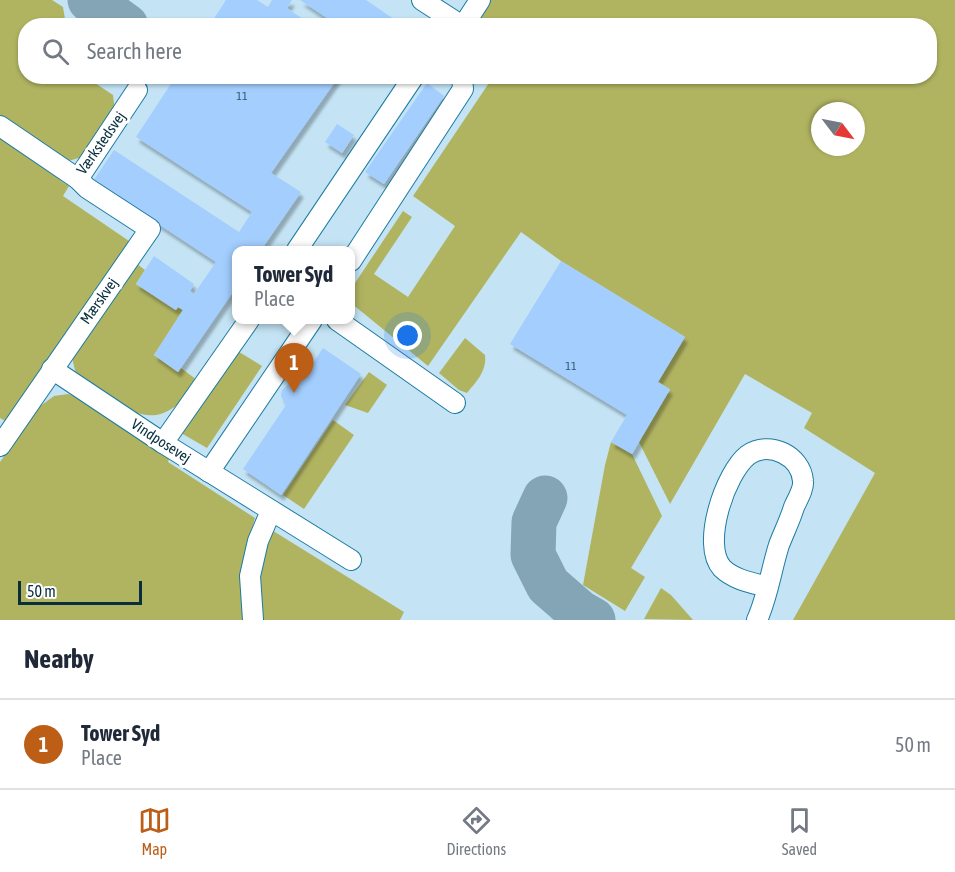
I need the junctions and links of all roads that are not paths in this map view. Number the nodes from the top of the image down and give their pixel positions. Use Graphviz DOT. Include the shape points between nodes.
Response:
graph roads {
  1 [pos="422,0"];
  2 [pos="480,0"];
  3 [pos="450,18"];
  4 [pos="468,18"];
  5 [pos="409,84"];
  6 [pos="463,84"];
  7 [pos="137,90"];
  8 [pos="0,126"];
  9 [pos="78,179"];
  10 [pos="300,246"];
  11 [pos="355,255"];
  12 [pos="246,324"];
  13 [pos="309,324"];
  14 [pos="343,324"];
  15 [pos="52,369"];
  16 [pos="455,403"];
  17 [pos="163,443"];
  18 [pos="0,446"];
  19 [pos="209,472"];
  20 [pos="272,510"];
  21 [pos="351,560"];
  22 [pos="768,587"];
  23 [pos="253,620"];
  24 [pos="757,620"];
  1 -- 3 [label="lane"];
  2 -- 4 [label="lane"];
  5 -- 10 [label="lane"];
  6 -- 11 [label="lane"];
  7 -- 9 [label="lane, Værkstedsvej"];
  8 -- 9 [label="lane, Værkstedsvej"];
  9 -- 15 [label="lane, Mærskvej" via="150,230"];
  12 -- 17 [label="lane"];
  13 -- 19 [label="lane"];
  14 -- 16 [label="lane"];
  15 -- 17 [label="lane, Vindposevej"];
  15 -- 18 [label="lane, Mærskvej"];
  17 -- 19 [label="lane, Vindposevej"];
  19 -- 20 [label="lane, Vindposevej"];
  20 -- 21 [label="lane, Vindposevej"];
  20 -- 23 [label="lane" via="258,541 250,576"];
  22 -- 22 [label="lane" via="779,546 804,483 800,468 790,456 776,449 749,455 737,468 726,486 714,545 715,558 723,569"];
  22 -- 24 [label="lane"];
}
